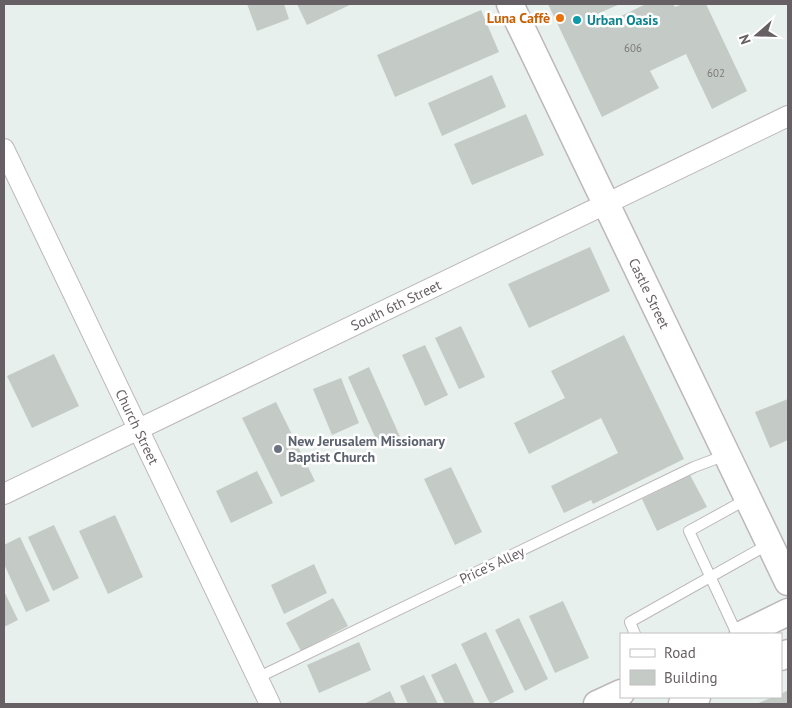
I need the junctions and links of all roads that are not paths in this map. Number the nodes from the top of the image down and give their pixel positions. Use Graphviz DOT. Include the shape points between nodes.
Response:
graph roads {
  1 [pos="510,4"];
  2 [pos="788,116"];
  3 [pos="4,149"];
  4 [pos="606,204"];
  5 [pos="138,429"];
  6 [pos="727,454"];
  7 [pos="4,494"];
  8 [pos="748,499"];
  9 [pos="770,544"];
  10 [pos="711,576"];
  11 [pos="788,582"];
  12 [pos="788,612"];
  13 [pos="635,633"];
  14 [pos="736,633"];
  15 [pos="745,633"];
  16 [pos="257,678"];
  17 [pos="620,693"];
  18 [pos="696,698"];
  19 [pos="270,704"];
  20 [pos="597,704"];
  21 [pos="682,704"];
  1 -- 4 [label="street, Castle Street"];
  2 -- 4 [label="street, South 6th Street"];
  3 -- 5 [label="street, Church Street"];
  4 -- 5 [label="street, South 6th Street"];
  4 -- 6 [label="street, Castle Street"];
  5 -- 7 [label="street, South 6th Street"];
  5 -- 16 [label="street, Church Street"];
  6 -- 8 [label="street, Castle Street"];
  6 -- 16 [label="lane, Price's Alley"];
  8 -- 9 [label="street, Castle Street"];
  8 -- 10 [label="lane" via="689,531"];
  9 -- 10 [label="lane"];
  9 -- 11 [label="street, Castle Street"];
  10 -- 13 [label="lane" via="630,622"];
  10 -- 14 [label="lane"];
  12 -- 15 [label="street"];
  16 -- 19 [label="street, Church Street"];
  17 -- 20 [label="street"];
  18 -- 21 [label="street"];
}
